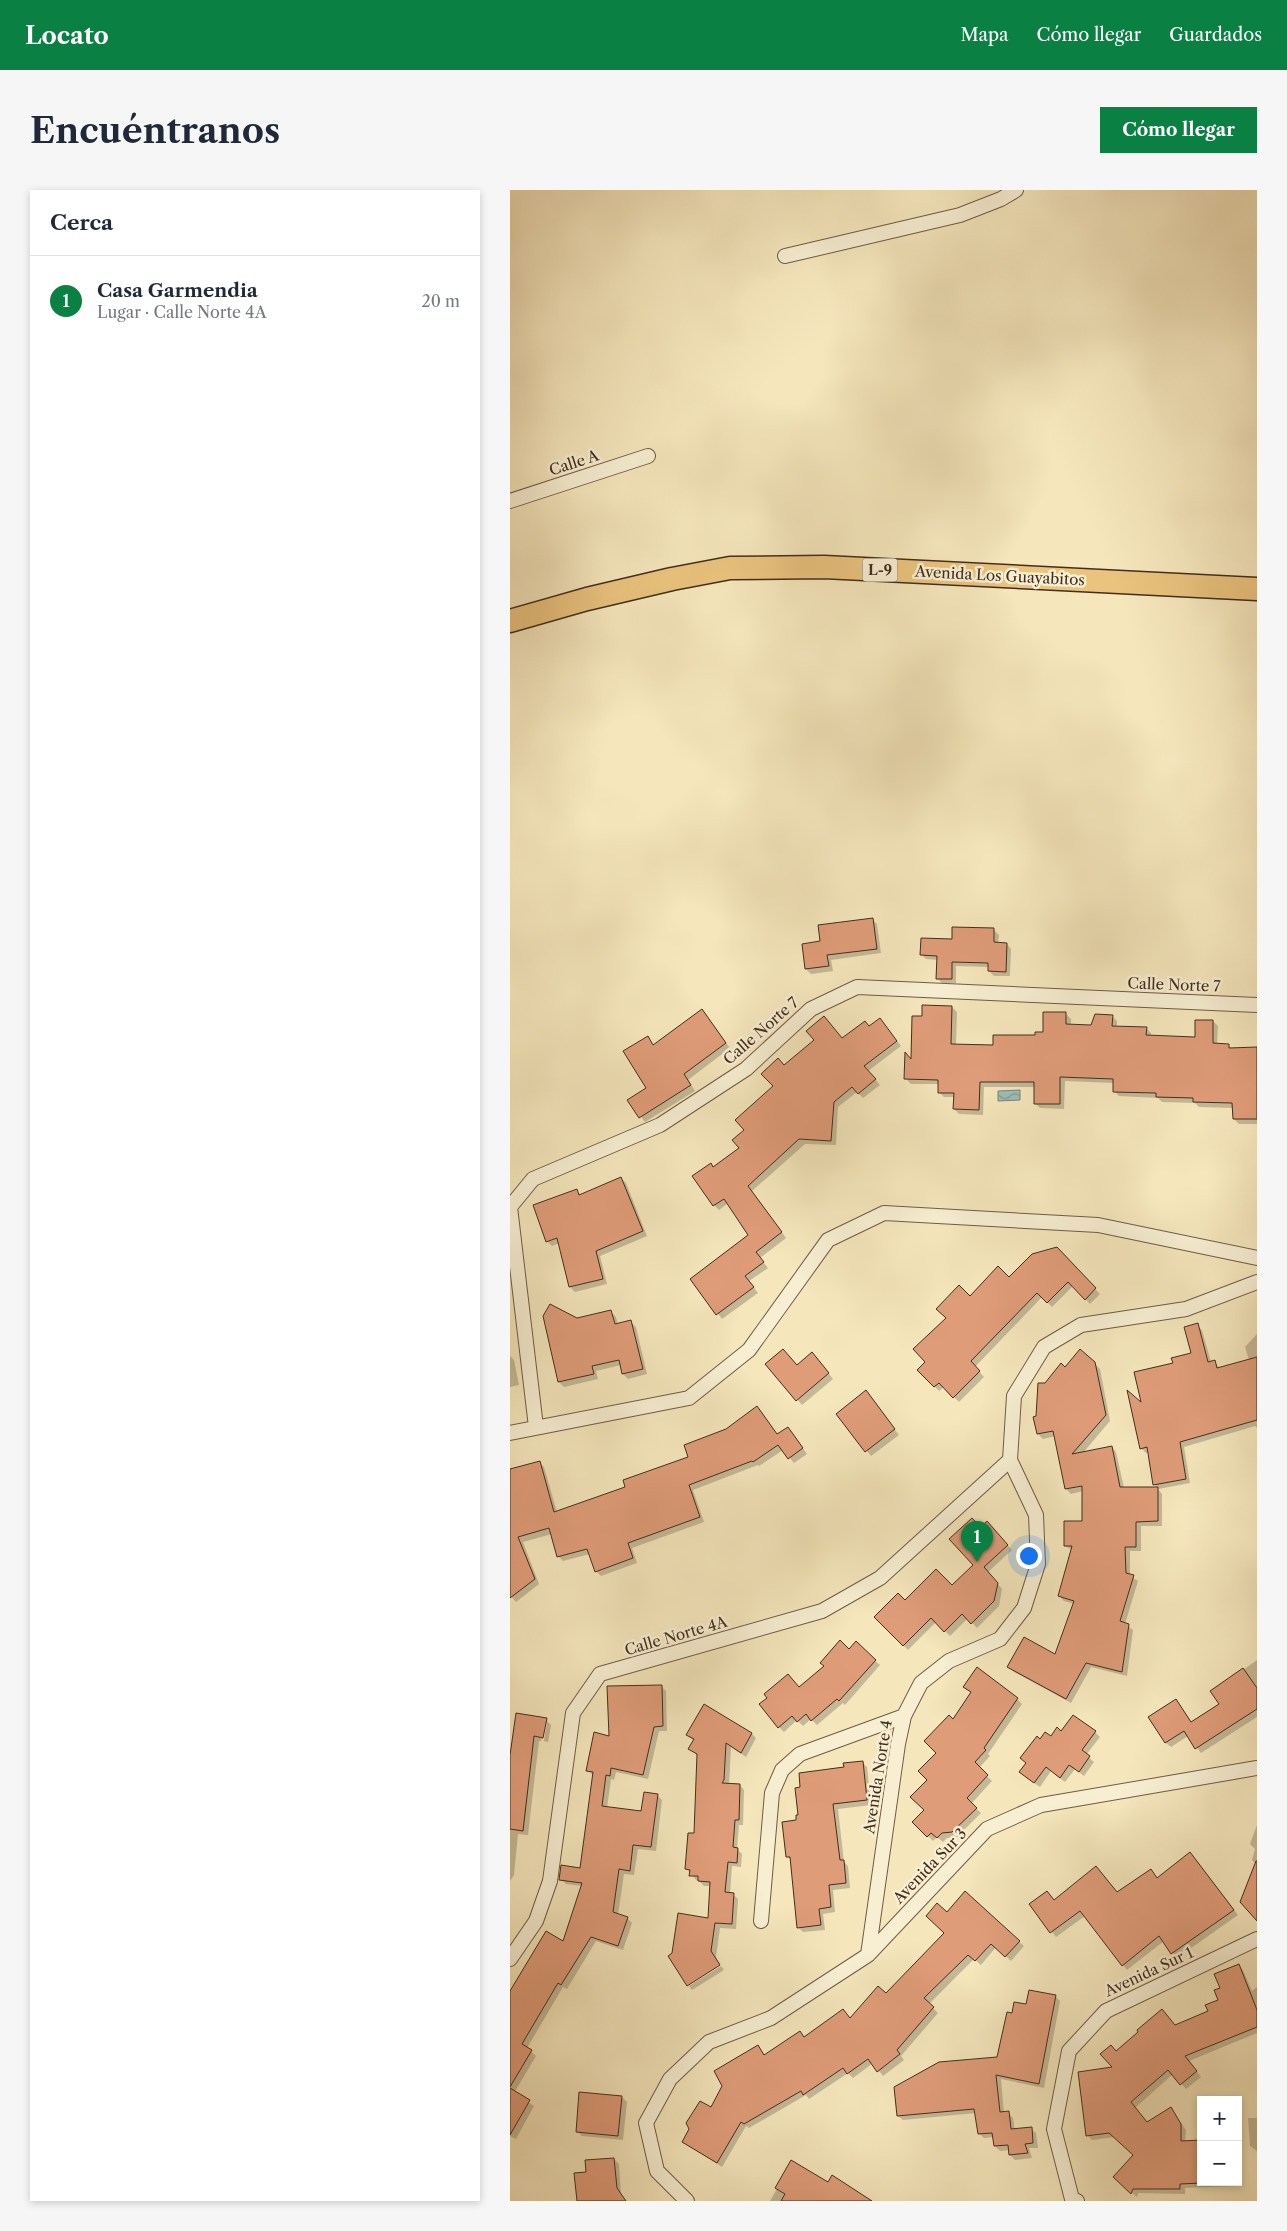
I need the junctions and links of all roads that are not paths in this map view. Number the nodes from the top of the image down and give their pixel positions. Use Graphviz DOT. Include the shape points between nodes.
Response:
graph roads {
  1 [pos="1016,190"];
  2 [pos="785,256"];
  3 [pos="648,456"];
  4 [pos="510,501"];
  5 [pos="1257,589"];
  6 [pos="510,621"];
  7 [pos="1257,1005"];
  8 [pos="1257,1258"];
  9 [pos="1257,1282"];
  10 [pos="536,1427"];
  11 [pos="510,1432"];
  12 [pos="1010,1460"];
  13 [pos="904,1716"];
  14 [pos="1257,1768"];
  15 [pos="761,1922"];
  16 [pos="1257,1939"];
  17 [pos="868,1955"];
  18 [pos="510,1959"];
  19 [pos="1075,2200"];
  20 [pos="687,2201"];
  1 -- 2 [label="street" via="960,215"];
  3 -- 4 [label="street, Calle A"];
  5 -- 6 [label="main road, Avenida Los Guayabitos / L-9" via="824,567 730,568 644,585"];
  7 -- 10 [label="street, Calle Norte 7" via="857,987 811,1009 746,1069 660,1125 533,1179 510,1207"];
  8 -- 10 [label="street" via="1098,1225 884,1213 828,1240 749,1350 689,1398"];
  9 -- 12 [label="street" via="1186,1309 1081,1325 1044,1347 1014,1396"];
  10 -- 11 [label="street"];
  12 -- 13 [label="street, Avenida Norte 4" via="1036,1514 1038,1564 1024,1608 1000,1639 949,1661 921,1683"];
  12 -- 18 [label="street, Calle Norte 4A" via="880,1578 822,1612 600,1674 573,1713 550,1881 536,1921"];
  13 -- 15 [label="street" via="800,1754 782,1770 772,1793"];
  13 -- 17 [label="street, Avenida Norte 4"];
  14 -- 17 [label="street, Avenida Sur 3" via="1041,1805 987,1829"];
  16 -- 19 [label="street, Avenida Sur 1" via="1106,2011 1069,2051 1054,2129"];
  17 -- 20 [label="street, Avenida Sur 3" via="771,2018 709,2042 670,2079 646,2124 658,2171"];
}
